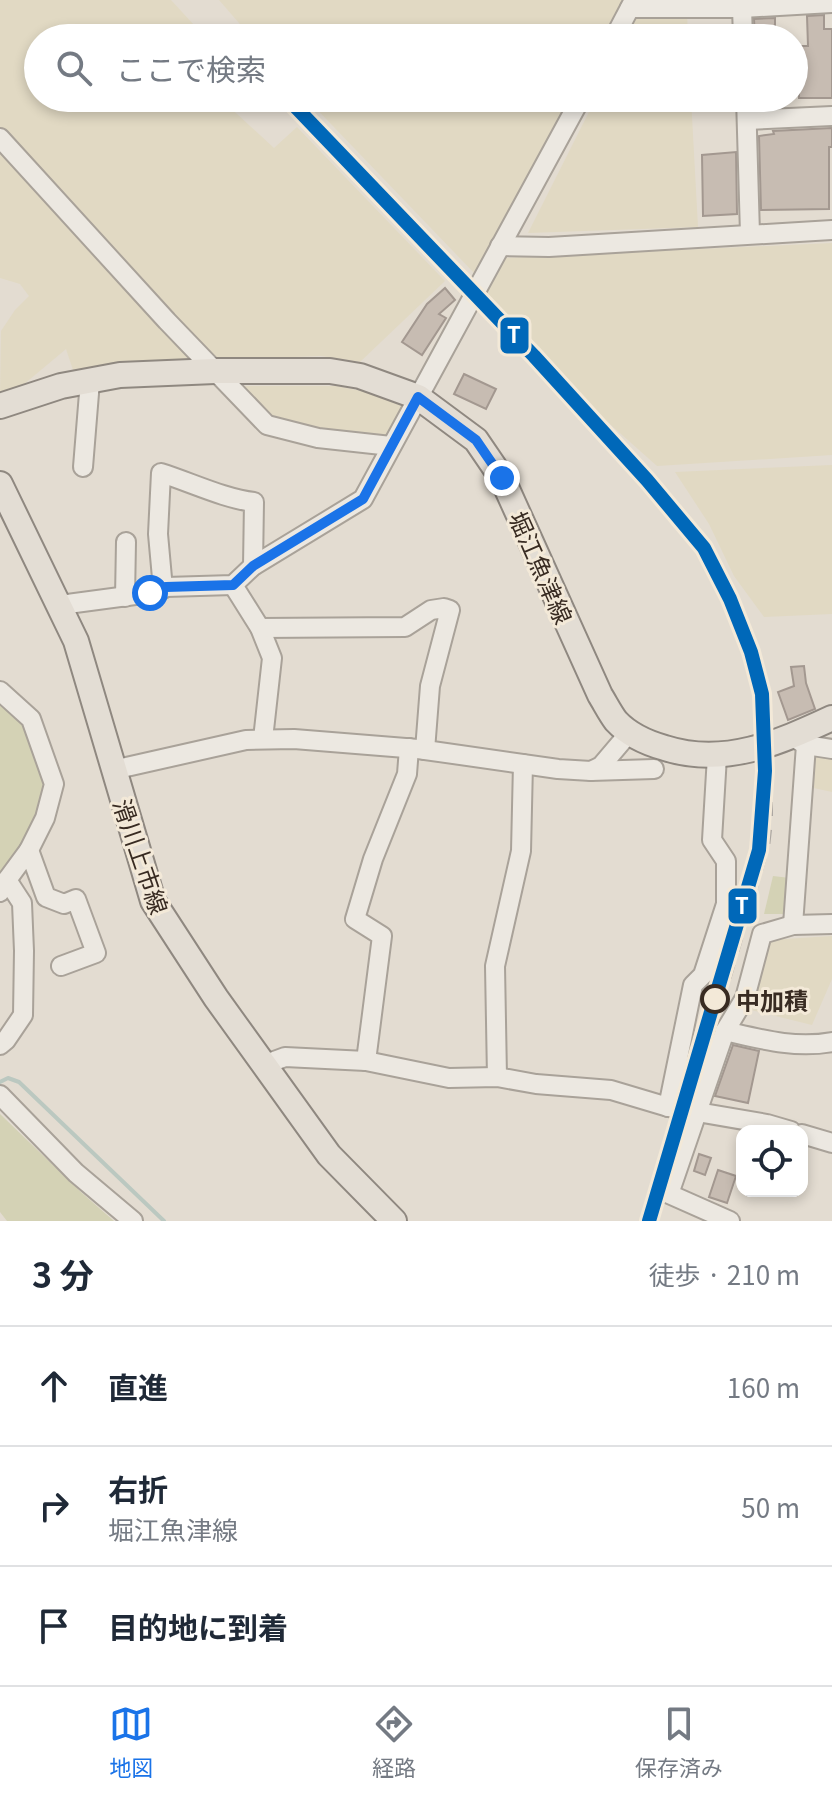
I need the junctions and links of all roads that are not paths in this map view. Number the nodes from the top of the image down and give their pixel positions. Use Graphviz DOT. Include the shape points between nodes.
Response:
graph roads {
  1 [pos="832,3"];
  2 [pos="632,4"];
  3 [pos="742,8"];
  4 [pos="621,24"];
  5 [pos="743,24"];
  6 [pos="573,112"];
  7 [pos="747,112"];
  8 [pos="832,116"];
  9 [pos="747,120"];
  10 [pos="0,138"];
  11 [pos="832,230"];
  12 [pos="750,234"];
  13 [pos="500,246"];
  14 [pos="215,371"];
  15 [pos="90,381"];
  16 [pos="418,397"];
  17 [pos="0,406"];
  18 [pos="391,446"];
  19 [pos="83,467"];
  20 [pos="0,484"];
  21 [pos="126,542"];
  22 [pos="253,566"];
  23 [pos="233,585"];
  24 [pos="163,589"];
  25 [pos="125,597"];
  26 [pos="60,605"];
  27 [pos="260,628"];
  28 [pos="0,691"];
  29 [pos="832,718"];
  30 [pos="629,733"];
  31 [pos="263,739"];
  32 [pos="799,740"];
  33 [pos="417,749"];
  34 [pos="832,749"];
  35 [pos="717,756"];
  36 [pos="523,764"];
  37 [pos="654,769"];
  38 [pos="113,770"];
  39 [pos="591,771"];
  40 [pos="29,850"];
  41 [pos="3,886"];
  42 [pos="832,924"];
  43 [pos="793,925"];
  44 [pos="61,966"];
  45 [pos="725,1031"];
  46 [pos="1,1041"];
  47 [pos="832,1042"];
  48 [pos="366,1061"];
  49 [pos="266,1064"];
  50 [pos="497,1077"];
  51 [pos="0,1095"];
  52 [pos="668,1107"];
  53 [pos="695,1111"];
  54 [pos="770,1125"];
  55 [pos="808,1136"];
  56 [pos="832,1143"];
  57 [pos="133,1221"];
  58 [pos="394,1221"];
  59 [pos="730,1221"];
  1 -- 3 [label="street"];
  2 -- 3 [label="street"];
  2 -- 4 [label="street"];
  3 -- 5 [label="street"];
  6 -- 13 [label="street"];
  7 -- 9 [label="street"];
  8 -- 9 [label="street"];
  9 -- 12 [label="street"];
  10 -- 14 [label="street"];
  11 -- 12 [label="street"];
  12 -- 13 [label="street"];
  13 -- 16 [label="street"];
  14 -- 15 [label="main road, 堀江魚津線"];
  14 -- 16 [label="main road, 堀江魚津線" via="330,371"];
  14 -- 18 [label="street" via="267,425 318,438"];
  15 -- 17 [label="main road, 堀江魚津線"];
  15 -- 19 [label="street"];
  16 -- 18 [label="street"];
  16 -- 30 [label="main road, 堀江魚津線" via="476,440 502,478 600,695"];
  18 -- 22 [label="street" via="363,499"];
  20 -- 26 [label="main road, 滑川上市線"];
  21 -- 25 [label="street"];
  22 -- 23 [label="street"];
  22 -- 24 [label="street" via="254,502 234,500 161,473 158,534"];
  23 -- 24 [label="street"];
  23 -- 27 [label="street"];
  24 -- 25 [label="street"];
  25 -- 26 [label="street"];
  26 -- 38 [label="main road, 滑川上市線" via="76,641"];
  27 -- 31 [label="street" via="272,658"];
  27 -- 33 [label="street" via="405,627 431,610 450,610"];
  28 -- 40 [label="street" via="31,719 54,784"];
  29 -- 32 [label="main road, 堀江魚津線"];
  30 -- 35 [label="main road, 堀江魚津線" via="686,755"];
  30 -- 39 [label="street"];
  31 -- 33 [label="street"];
  31 -- 38 [label="street"];
  32 -- 34 [label="street"];
  32 -- 35 [label="main road, 堀江魚津線"];
  32 -- 43 [label="street"];
  33 -- 36 [label="street"];
  33 -- 48 [label="street" via="355,919 382,936"];
  35 -- 52 [label="street" via="712,840 726,861 726,904 703,975 693,985"];
  36 -- 39 [label="street"];
  36 -- 50 [label="street" via="521,851 495,966"];
  37 -- 39 [label="street"];
  38 -- 49 [label="main road, 滑川上市線" via="153,901"];
  40 -- 41 [label="street"];
  40 -- 44 [label="street" via="46,897 64,904 76,899 96,953"];
  41 -- 46 [label="street" via="22,903 24,951 23,1015"];
  42 -- 43 [label="street"];
  43 -- 45 [label="street" via="762,934 745,998"];
  45 -- 47 [label="street" via="779,1043"];
  45 -- 53 [label="street"];
  48 -- 49 [label="street" via="285,1057"];
  48 -- 50 [label="street" via="449,1078"];
  49 -- 58 [label="main road, 滑川上市線" via="329,1155"];
  50 -- 52 [label="street" via="611,1090"];
  51 -- 57 [label="street" via="76,1173"];
  52 -- 53 [label="street"];
  53 -- 54 [label="street"];
  53 -- 59 [label="street" via="669,1194"];
  55 -- 56 [label="street"];
}
